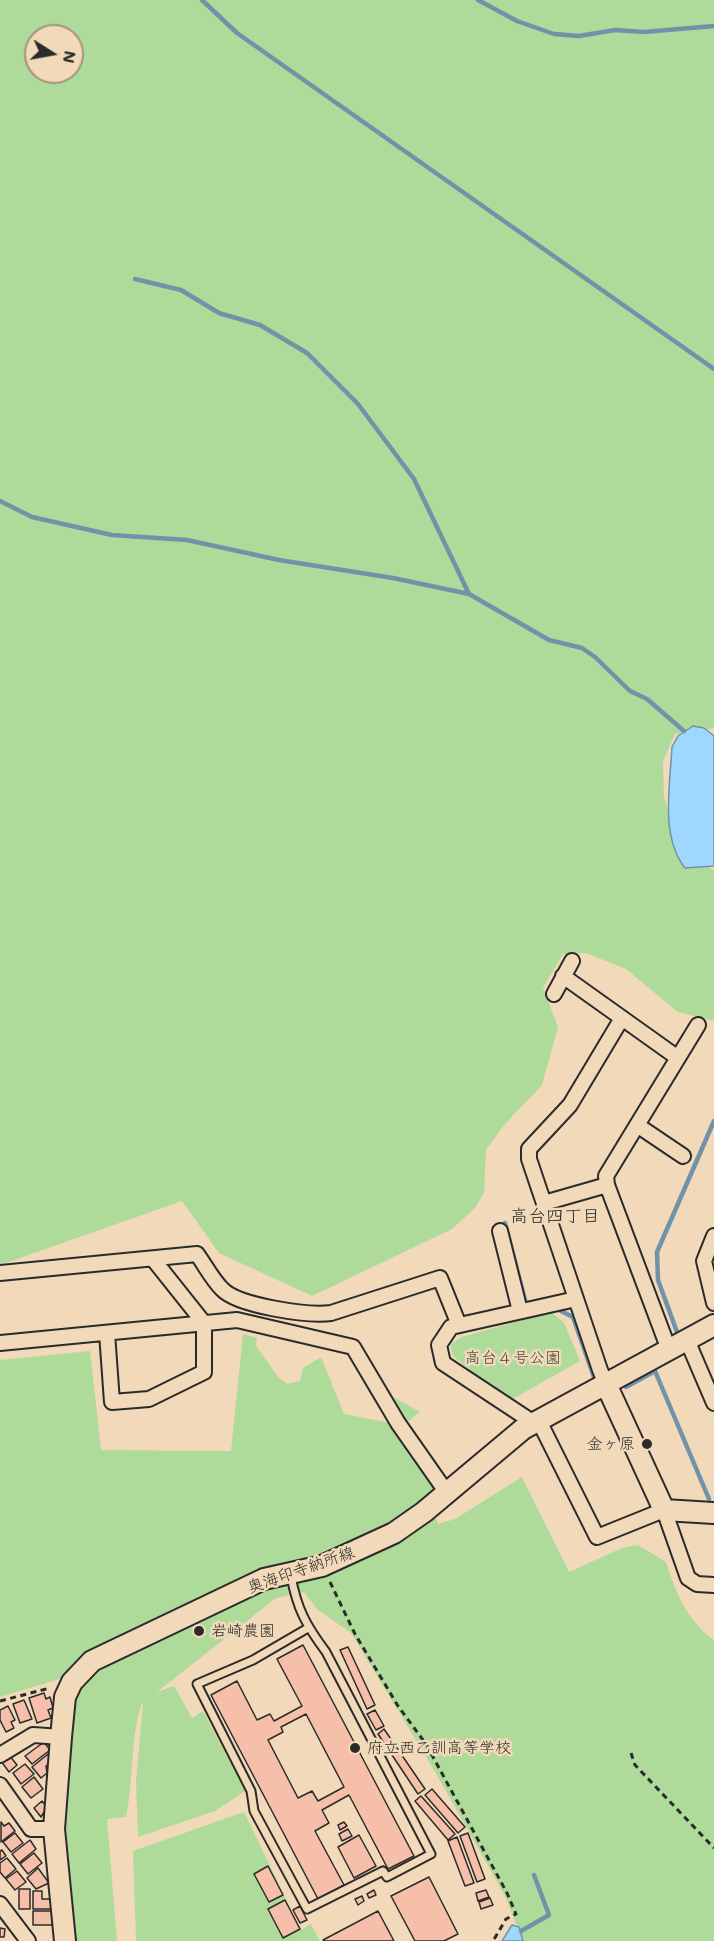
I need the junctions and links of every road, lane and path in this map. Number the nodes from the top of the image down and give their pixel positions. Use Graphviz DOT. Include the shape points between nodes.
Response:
graph roads {
  1 [pos="572,961"];
  2 [pos="563,976"];
  3 [pos="554,994"];
  4 [pos="622,1018"];
  5 [pos="698,1025"];
  6 [pos="678,1058"];
  7 [pos="637,1125"];
  8 [pos="683,1156"];
  9 [pos="607,1185"];
  10 [pos="544,1203"];
  11 [pos="500,1231"];
  12 [pos="714,1236"];
  13 [pos="153,1259"];
  14 [pos="0,1273"];
  15 [pos="576,1299"];
  16 [pos="714,1303"];
  17 [pos="520,1311"];
  18 [pos="204,1323"];
  19 [pos="459,1325"];
  20 [pos="714,1325"];
  21 [pos="106,1333"];
  22 [pos="0,1343"];
  23 [pos="678,1345"];
  24 [pos="606,1384"];
  25 [pos="714,1403"];
  26 [pos="536,1422"];
  27 [pos="447,1493"];
  28 [pos="664,1510"];
  29 [pos="714,1513"];
  30 [pos="322,1566"];
  31 [pos="291,1573"];
  32 [pos="714,1585"];
  33 [pos="308,1628"];
  34 [pos="72,1682"];
  35 [pos="0,1701"];
  36 [pos="61,1737"];
  37 [pos="631,1753"];
  38 [pos="0,1755"];
  39 [pos="0,1785"];
  40 [pos="54,1828"];
  41 [pos="714,1848"];
  42 [pos="0,1904"];
  43 [pos="28,1941"];
  44 [pos="65,1941"];
  45 [pos="493,1941"];
  1 -- 2 [label="street"];
  2 -- 3 [label="street"];
  2 -- 4 [label="street"];
  4 -- 6 [label="street"];
  4 -- 10 [label="street" via="570,1105 529,1149"];
  5 -- 6 [label="street"];
  6 -- 7 [label="street"];
  7 -- 8 [label="street"];
  7 -- 9 [label="street" via="606,1176"];
  9 -- 10 [label="street"];
  9 -- 23 [label="street"];
  10 -- 15 [label="street"];
  11 -- 17 [label="street"];
  12 -- 16 [label="street" via="704,1261"];
  13 -- 14 [label="street"];
  13 -- 18 [label="street"];
  13 -- 19 [label="street" via="197,1254 223,1291 274,1310 314,1315 440,1278"];
  15 -- 17 [label="street"];
  15 -- 24 [label="street"];
  17 -- 19 [label="street"];
  18 -- 21 [label="street"];
  18 -- 21 [label="street" via="204,1372 149,1399 112,1401"];
  18 -- 27 [label="street" via="237,1320 353,1347 398,1424"];
  19 -- 26 [label="street" via="451,1327 439,1345 443,1363"];
  20 -- 23 [label="main road, 奥海印寺納所線"];
  21 -- 22 [label="street"];
  23 -- 24 [label="main road, 奥海印寺納所線"];
  23 -- 25 [label="street"];
  24 -- 26 [label="main road, 奥海印寺納所線"];
  24 -- 28 [label="main road"];
  26 -- 27 [label="main road, 奥海印寺納所線"];
  26 -- 28 [label="street" via="597,1537"];
  27 -- 30 [label="main road, 奥海印寺納所線" via="394,1533"];
  28 -- 29 [label="main road"];
  28 -- 32 [label="street" via="688,1578 697,1584"];
  30 -- 31 [label="main road, 奥海印寺納所線"];
  30 -- 45 [label="path" via="355,1634 426,1744 507,1893 516,1914 506,1919"];
  31 -- 33 [label="lane" via="296,1604"];
  31 -- 34 [label="main road, 奥海印寺納所線" via="264,1579 92,1661"];
  33 -- 33 [label="lane" via="326,1652 431,1854 387,1877 382,1871 307,1909 254,1811 251,1791 197,1684 253,1660"];
  34 -- 35 [label="path"];
  34 -- 36 [label="main road, 奥海印寺納所線" via="65,1697"];
  36 -- 38 [label="street" via="33,1735"];
  36 -- 40 [label="main road, 奥海印寺納所線"];
  37 -- 41 [label="path" via="635,1765"];
  39 -- 40 [label="street" via="32,1828"];
  40 -- 44 [label="main road, 奥海印寺納所線"];
  42 -- 43 [label="street"];
}
